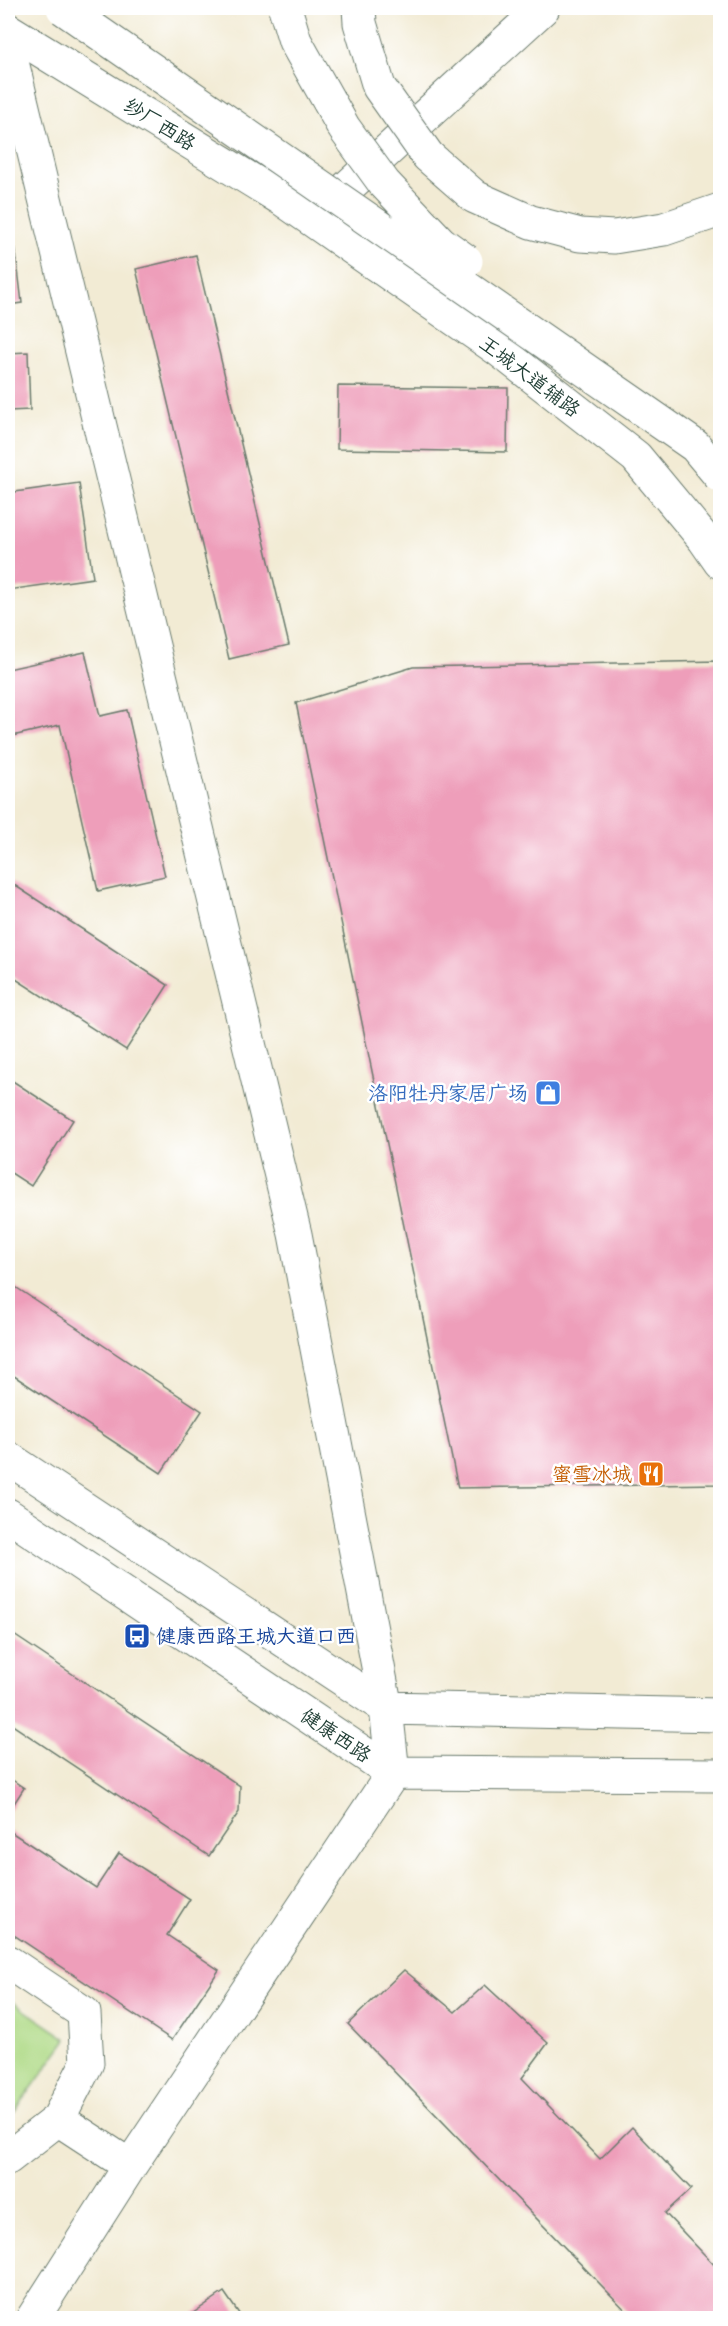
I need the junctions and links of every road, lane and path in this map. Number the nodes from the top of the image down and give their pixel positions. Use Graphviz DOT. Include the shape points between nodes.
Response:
graph roads {
  1 [pos="63,8"];
  2 [pos="285,8"];
  3 [pos="359,8"];
  4 [pos="543,8"];
  5 [pos="8,30"];
  6 [pos="8,45"];
  7 [pos="720,210"];
  8 [pos="312,220"];
  9 [pos="695,446"];
  10 [pos="720,476"];
  11 [pos="720,562"];
  12 [pos="8,1458"];
  13 [pos="8,1515"];
  14 [pos="386,1708"];
  15 [pos="720,1715"];
  16 [pos="393,1773"];
  17 [pos="720,1775"];
  18 [pos="8,1962"];
  19 [pos="58,2119"];
  20 [pos="8,2158"];
  21 [pos="130,2166"];
  22 [pos="33,2319"];
  1 -- 9 [label="main road, bridge"];
  2 -- 9 [label="main road, bridge" via="306,61 344,128 384,183 441,243 576,340 652,402"];
  3 -- 7 [label="main road, bridge" via="379,87 428,156 476,197 531,222 580,235 614,237 664,229"];
  4 -- 8 [label="main road"];
  5 -- 8 [label="main road, 纱厂西路"];
  6 -- 14 [label="main road" via="295,1234"];
  8 -- 11 [label="main road, 王城大道辅路" via="499,350 636,457"];
  9 -- 10 [label="main road, bridge"];
  12 -- 14 [label="main road"];
  13 -- 16 [label="main road, 健康西路"];
  14 -- 15 [label="main road"];
  14 -- 16 [label="main road"];
  16 -- 17 [label="main road, 健康西路"];
  16 -- 21 [label="main road"];
  18 -- 19 [label="main road" via="84,2013 87,2062"];
  19 -- 20 [label="main road"];
  19 -- 21 [label="main road"];
  21 -- 22 [label="main road"];
}
